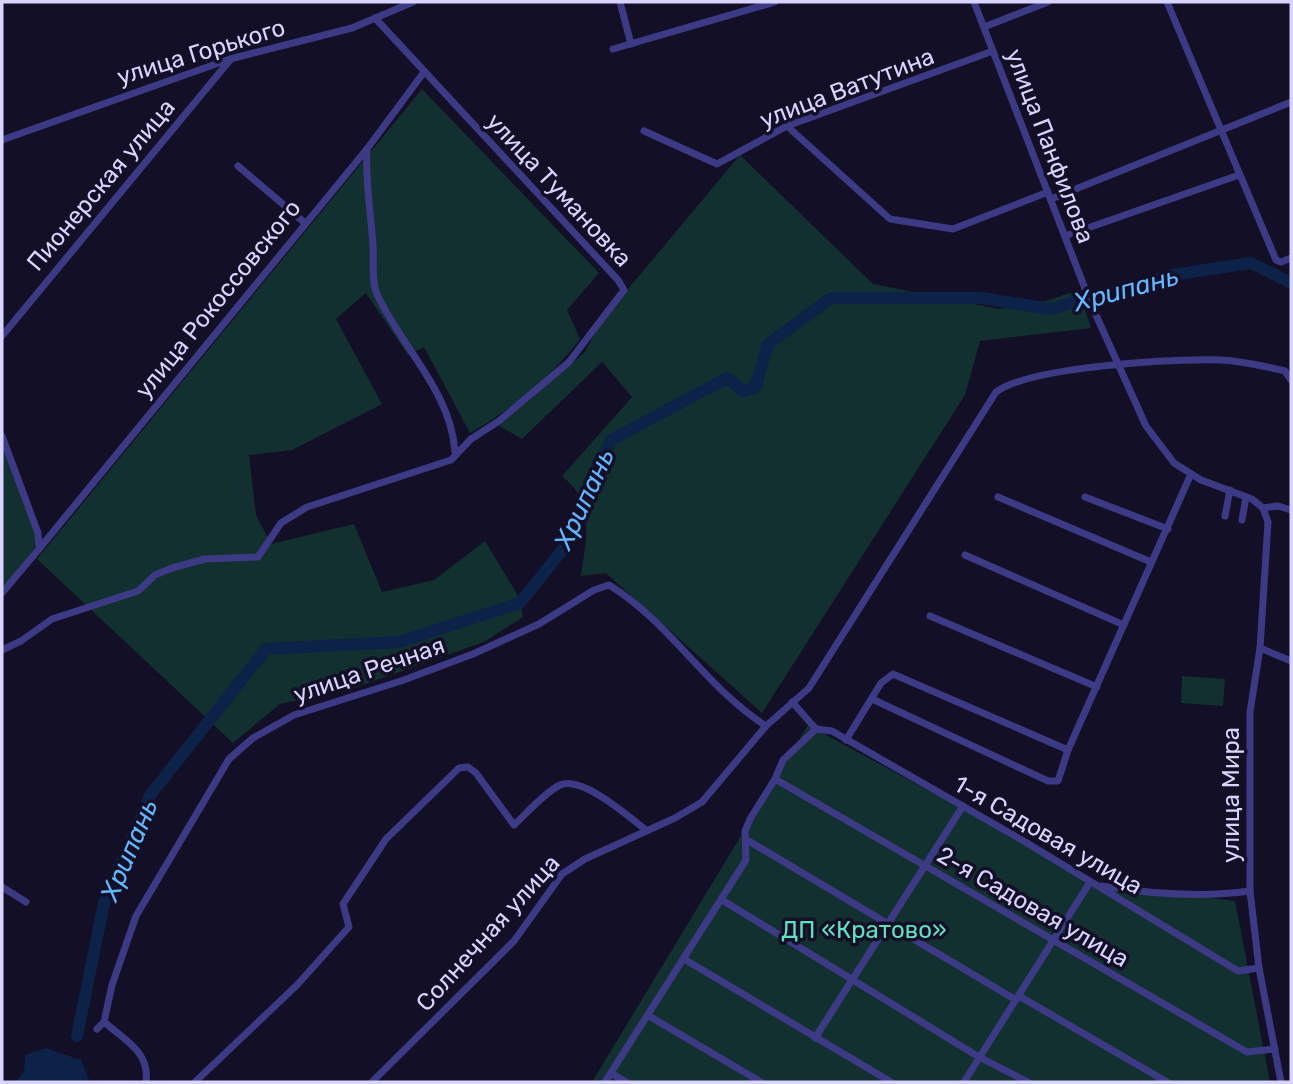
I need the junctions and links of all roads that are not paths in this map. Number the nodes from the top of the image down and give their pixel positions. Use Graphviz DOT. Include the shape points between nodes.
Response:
graph roads {
  1 [pos="413,2"];
  2 [pos="620,2"];
  3 [pos="775,2"];
  4 [pos="974,2"];
  5 [pos="1048,2"];
  6 [pos="1167,2"];
  7 [pos="375,18"];
  8 [pos="984,27"];
  9 [pos="631,44"];
  10 [pos="613,50"];
  11 [pos="993,51"];
  12 [pos="230,59"];
  13 [pos="424,72"];
  14 [pos="1291,102"];
  15 [pos="787,126"];
  16 [pos="644,131"];
  17 [pos="1220,132"];
  18 [pos="2,140"];
  19 [pos="367,149"];
  20 [pos="238,166"];
  21 [pos="1239,175"];
  22 [pos="1049,196"];
  23 [pos="305,223"];
  24 [pos="1065,236"];
  25 [pos="1291,258"];
  26 [pos="2,336"];
  27 [pos="1119,367"];
  28 [pos="1291,380"];
  29 [pos="2,436"];
  30 [pos="456,452"];
  31 [pos="1191,474"];
  32 [pos="1230,490"];
  33 [pos="998,497"];
  34 [pos="1085,497"];
  35 [pos="1247,497"];
  36 [pos="1263,508"];
  37 [pos="1291,510"];
  38 [pos="1225,516"];
  39 [pos="1242,520"];
  40 [pos="1168,529"];
  41 [pos="39,549"];
  42 [pos="965,555"];
  43 [pos="1151,562"];
  44 [pos="2,593"];
  45 [pos="930,616"];
  46 [pos="1124,625"];
  47 [pos="1259,648"];
  48 [pos="2,650"];
  49 [pos="1291,661"];
  50 [pos="1097,687"];
  51 [pos="872,699"];
  52 [pos="792,702"];
  53 [pos="766,726"];
  54 [pos="816,729"];
  55 [pos="846,740"];
  56 [pos="1068,750"];
  57 [pos="775,779"];
  58 [pos="963,806"];
  59 [pos="646,830"];
  60 [pos="747,840"];
  61 [pos="923,866"];
  62 [pos="1090,882"];
  63 [pos="1098,886"];
  64 [pos="2,887"];
  65 [pos="1250,891"];
  66 [pos="722,900"];
  67 [pos="26,902"];
  68 [pos="886,924"];
  69 [pos="1054,940"];
  70 [pos="684,959"];
  71 [pos="1259,968"];
  72 [pos="851,980"];
  73 [pos="1017,998"];
  74 [pos="649,1016"];
  75 [pos="104,1022"];
  76 [pos="97,1029"];
  77 [pos="815,1038"];
  78 [pos="1275,1049"];
  79 [pos="979,1057"];
  80 [pos="611,1073"];
  81 [pos="146,1082"];
  82 [pos="195,1082"];
  83 [pos="372,1082"];
  84 [pos="605,1082"];
  85 [pos="626,1082"];
  86 [pos="761,1082"];
  87 [pos="891,1082"];
  88 [pos="964,1082"];
  89 [pos="1028,1082"];
  90 [pos="1167,1082"];
  91 [pos="1281,1082"];
  1 -- 7 [label="street, улица Горького"];
  2 -- 9 [label="street"];
  3 -- 9 [label="street"];
  4 -- 8 [label="street, улица Панфилова"];
  5 -- 8 [label="street"];
  6 -- 17 [label="street"];
  7 -- 12 [label="street, улица Горького"];
  7 -- 13 [label="street, улица Тумановка"];
  8 -- 11 [label="street, улица Панфилова"];
  9 -- 10 [label="street"];
  11 -- 15 [label="street, улица Ватутина"];
  11 -- 22 [label="street, улица Панфилова"];
  12 -- 18 [label="street, улица Горького"];
  12 -- 26 [label="street, Пионерская улица"];
  13 -- 19 [label="street, улица Рокоссовского"];
  13 -- 30 [label="street, улица Тумановка" via="624,290 569,362"];
  14 -- 17 [label="street"];
  15 -- 16 [label="street, улица Ватутина" via="717,164"];
  15 -- 22 [label="street" via="890,219 953,229"];
  17 -- 21 [label="street"];
  17 -- 22 [label="street"];
  19 -- 23 [label="street, улица Рокоссовского"];
  19 -- 30 [label="street" via="365,181 375,291 454,428"];
  20 -- 23 [label="street"];
  21 -- 24 [label="street"];
  21 -- 25 [label="street" via="1276,260"];
  22 -- 24 [label="street, улица Панфилова"];
  23 -- 41 [label="street, улица Рокоссовского"];
  24 -- 27 [label="street, улица Панфилова"];
  27 -- 28 [label="street, Солнечная улица" via="1223,360 1285,371"];
  27 -- 31 [label="street" via="1146,426 1167,456"];
  27 -- 52 [label="street, Солнечная улица" via="1054,374 996,392 809,688"];
  29 -- 41 [label="street" via="38,533"];
  30 -- 48 [label="street, улица Тумановка" via="451,460 307,507 281,523 258,557 205,559 172,568 155,575 138,591 52,619"];
  31 -- 32 [label="street"];
  31 -- 40 [label="street"];
  32 -- 35 [label="street"];
  32 -- 38 [label="street"];
  33 -- 43 [label="street"];
  34 -- 40 [label="street"];
  35 -- 36 [label="street"];
  35 -- 39 [label="street"];
  36 -- 37 [label="street"];
  36 -- 47 [label="street, улица Мира" via="1270,532"];
  40 -- 43 [label="street"];
  41 -- 44 [label="street, улица Рокоссовского"];
  42 -- 46 [label="street"];
  43 -- 46 [label="street"];
  45 -- 50 [label="street"];
  46 -- 50 [label="street"];
  47 -- 49 [label="street"];
  47 -- 65 [label="street, улица Мира" via="1250,712"];
  50 -- 56 [label="street"];
  51 -- 55 [label="street"];
  51 -- 56 [label="street" via="885,678 897,674"];
  51 -- 56 [label="street" via="1048,781 1058,781"];
  52 -- 53 [label="street, Солнечная улица"];
  52 -- 54 [label="street"];
  53 -- 59 [label="street, Солнечная улица" via="702,802"];
  53 -- 75 [label="street, улица Речная" via="715,686 692,656 609,585 473,654 294,715 253,738 229,759 204,795 136,916"];
  54 -- 55 [label="street, 1-я Садовая улица" via="832,730"];
  54 -- 57 [label="street" via="783,760"];
  55 -- 58 [label="street, 1-я Садовая улица"];
  57 -- 60 [label="street" via="750,819"];
  57 -- 61 [label="street, 2-я Садовая улица"];
  58 -- 61 [label="street"];
  58 -- 62 [label="street, 1-я Садовая улица"];
  59 -- 82 [label="street" via="598,795 571,783 560,785 514,825 476,773 459,768 386,839 343,904 349,927 297,985"];
  59 -- 83 [label="street, Солнечная улица" via="562,874 514,941"];
  60 -- 66 [label="street" via="746,860"];
  60 -- 68 [label="street"];
  61 -- 68 [label="street"];
  61 -- 69 [label="street, 2-я Садовая улица"];
  62 -- 63 [label="street, 1-я Садовая улица"];
  62 -- 69 [label="street"];
  63 -- 65 [label="street" via="1218,896"];
  63 -- 71 [label="street, 1-я Садовая улица" via="1238,971"];
  64 -- 67 [label="street"];
  65 -- 71 [label="street, улица Мира"];
  66 -- 70 [label="street"];
  66 -- 72 [label="street"];
  68 -- 72 [label="street"];
  68 -- 73 [label="street"];
  69 -- 73 [label="street"];
  69 -- 78 [label="street, 2-я Садовая улица" via="1247,1052"];
  70 -- 74 [label="street"];
  70 -- 77 [label="street"];
  71 -- 78 [label="street, улица Мира"];
  72 -- 77 [label="street"];
  72 -- 79 [label="street"];
  73 -- 79 [label="street"];
  73 -- 90 [label="street"];
  74 -- 80 [label="street"];
  74 -- 86 [label="street"];
  75 -- 76 [label="street"];
  75 -- 81 [label="street" via="142,1054 148,1068"];
  77 -- 87 [label="street"];
  78 -- 91 [label="street, улица Мира"];
  79 -- 88 [label="street"];
  79 -- 89 [label="street"];
  80 -- 84 [label="street"];
  80 -- 85 [label="street"];
}
